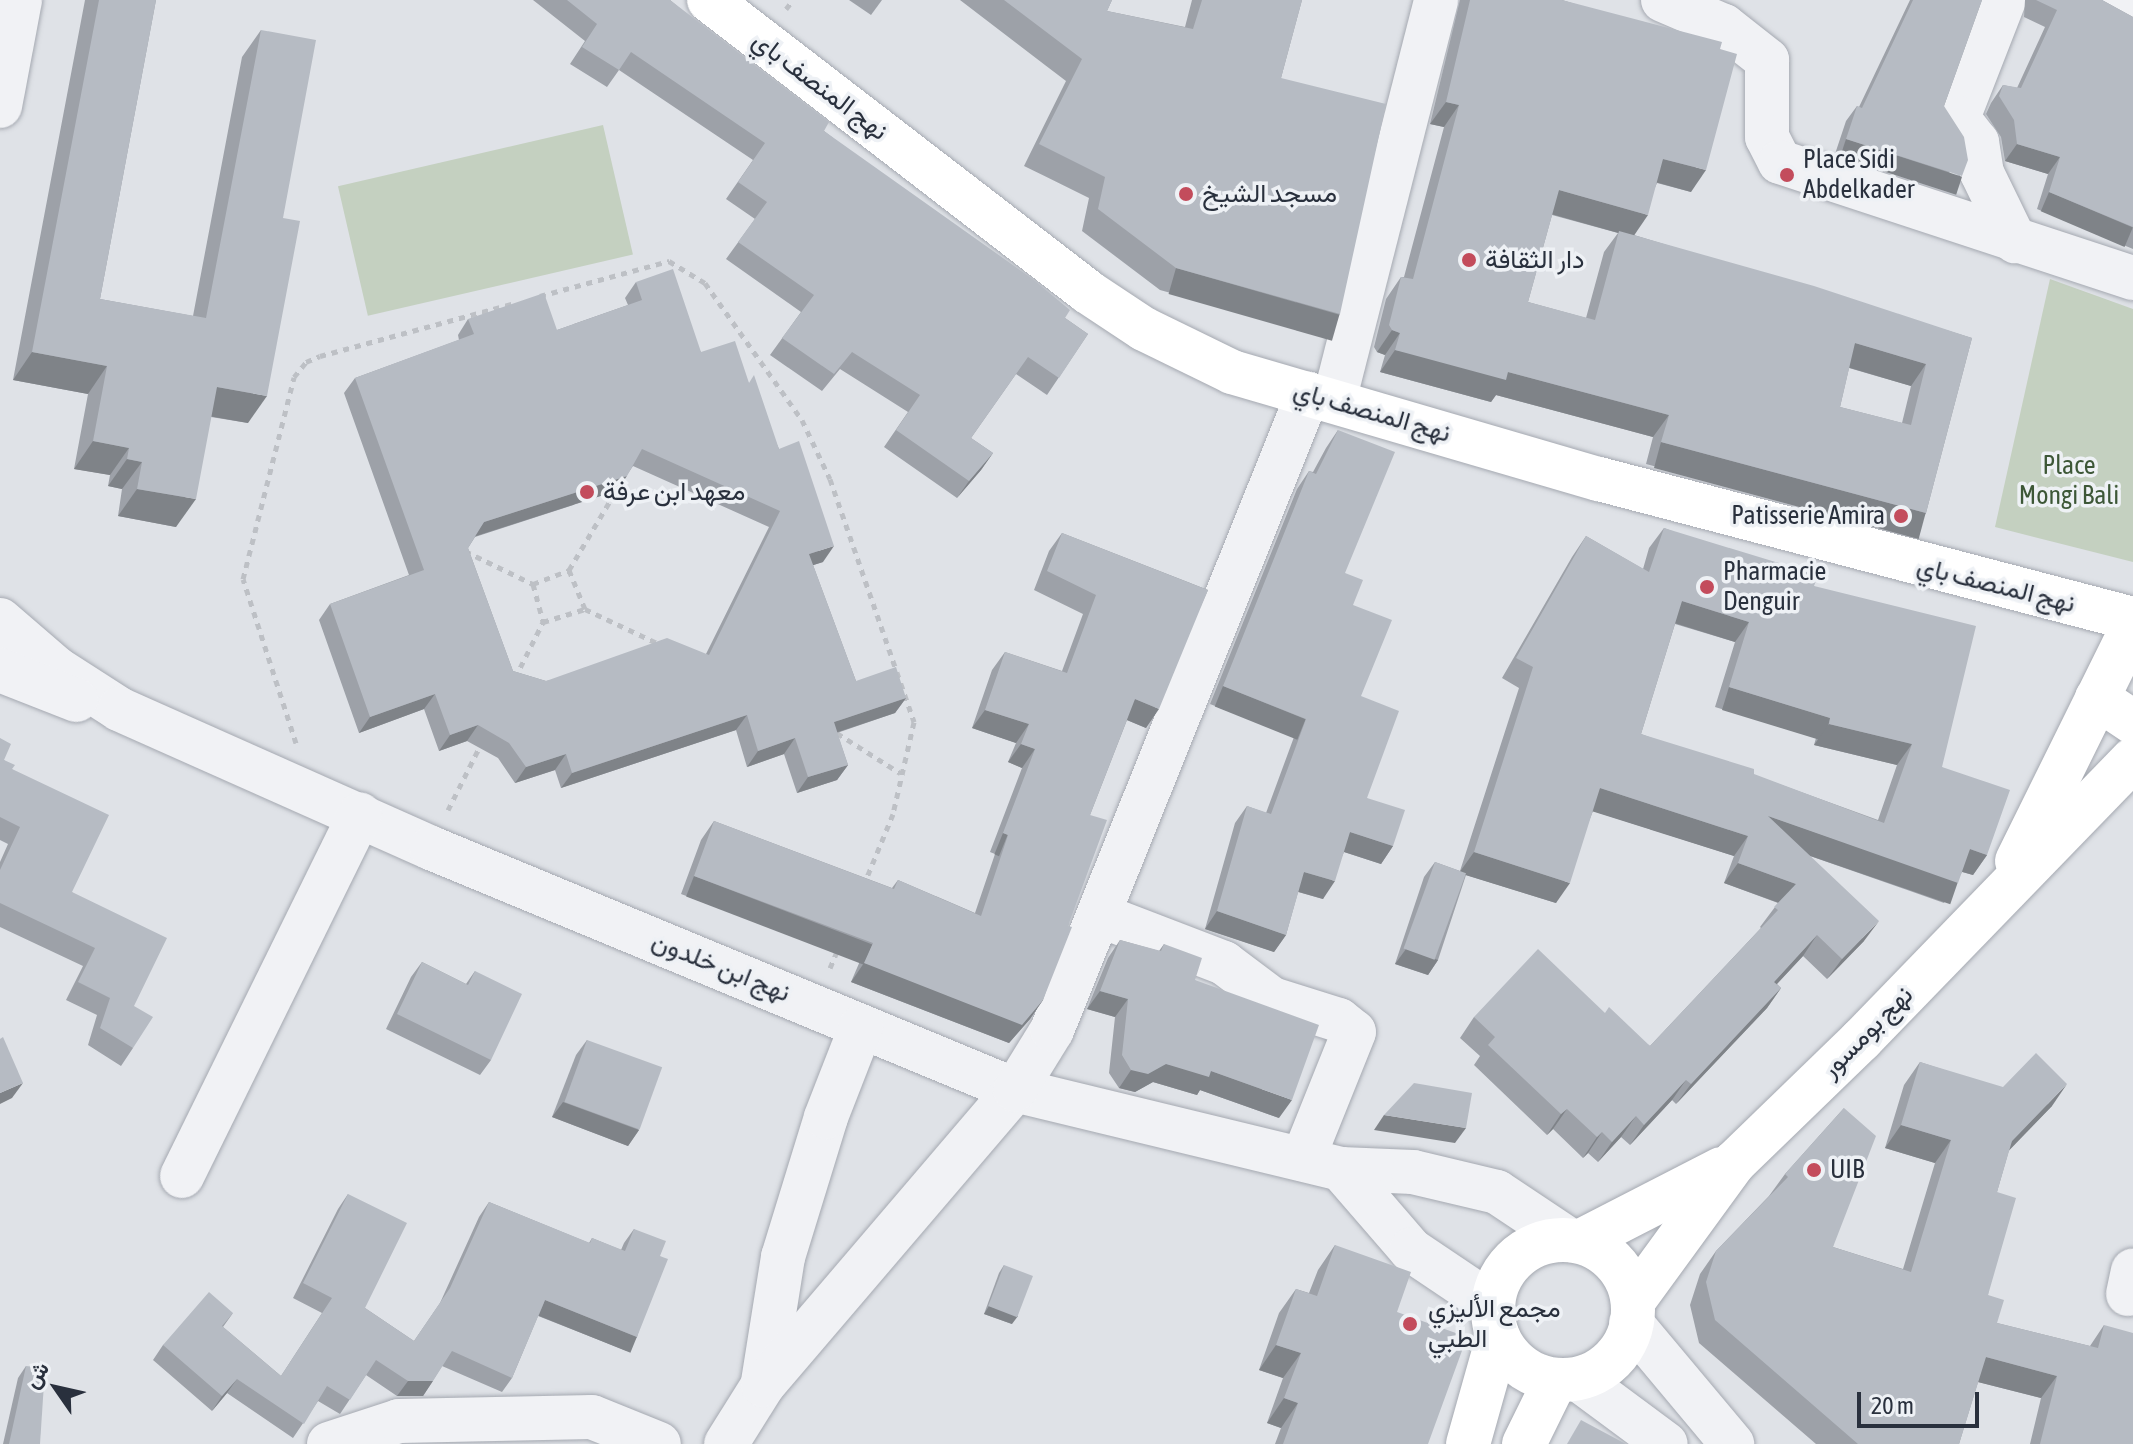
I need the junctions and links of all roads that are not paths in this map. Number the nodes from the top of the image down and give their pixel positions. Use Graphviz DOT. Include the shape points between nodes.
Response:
graph roads {
  1 [pos="20,0"];
  2 [pos="709,0"];
  3 [pos="1436,0"];
  4 [pos="1663,0"];
  5 [pos="2004,0"];
  6 [pos="1730,13"];
  7 [pos="0,106"];
  8 [pos="2015,241"];
  9 [pos="2133,278"];
  10 [pos="1321,398"];
  11 [pos="2133,619"];
  12 [pos="0,620"];
  13 [pos="2133,626"];
  14 [pos="0,670"];
  15 [pos="2097,698"];
  16 [pos="119,709"];
  17 [pos="2133,722"];
  18 [pos="2133,759"];
  19 [pos="360,814"];
  20 [pos="1999,899"];
  21 [pos="1099,915"];
  22 [pos="861,1027"];
  23 [pos="1015,1090"];
  24 [pos="1734,1163"];
  25 [pos="1322,1164"];
  26 [pos="182,1176"];
  27 [pos="1575,1240"];
  28 [pos="1633,1311"];
  29 [pos="1496,1321"];
  30 [pos="1566,1380"];
  31 [pos="763,1385"];
  32 [pos="329,1444"];
  33 [pos="659,1444"];
  34 [pos="726,1444"];
  35 [pos="1468,1444"];
  36 [pos="1524,1444"];
  37 [pos="1666,1444"];
  38 [pos="1732,1444"];
  1 -- 7 [label="street"];
  2 -- 10 [label="main road, نهج المنصف باي" via="1088,292 1144,329 1232,372"];
  3 -- 10 [label="street"];
  4 -- 6 [label="street"];
  5 -- 8 [label="street" via="1958,118 1977,142 1982,173"];
  6 -- 8 [label="street" via="1767,60 1767,137 1770,152 1780,162"];
  8 -- 9 [label="street"];
  10 -- 11 [label="main road, نهج المنصف باي" via="1645,492"];
  10 -- 21 [label="street"];
  12 -- 16 [label="street, نهج ابن خلدون" via="57,669"];
  13 -- 15 [label="main road, نهج بومسور"];
  14 -- 16 [label="street, نهج ابن خلدون" via="56,696"];
  15 -- 17 [label="main road"];
  15 -- 20 [label="main road, نهج بومسور"];
  16 -- 19 [label="street, نهج ابن خلدون"];
  18 -- 20 [label="main road, نهج بومسور"];
  19 -- 22 [label="street, نهج ابن خلدون"];
  19 -- 26 [label="street"];
  20 -- 24 [label="main road, نهج بومسور"];
  21 -- 23 [label="street" via="1052,1030"];
  21 -- 25 [label="street" via="1224,963 1272,999 1339,1020 1354,1032"];
  22 -- 23 [label="street, نهج ابن خلدون"];
  22 -- 31 [label="street" via="826,1117 783,1257"];
  23 -- 25 [label="street, نهج ابن خلدون"];
  23 -- 31 [label="street"];
  24 -- 27 [label="main road, نهج بومسور"];
  24 -- 28 [label="main road, نهج بومسور"];
  25 -- 27 [label="street, نهج ابن خلدون" via="1413,1172 1497,1192"];
  25 -- 29 [label="street" via="1411,1250"];
  27 -- 28 [label="main road" via="1615,1263"];
  27 -- 29 [label="main road, نهج بومسور" via="1539,1244 1517,1257 1502,1277"];
  28 -- 30 [label="main road, نهج بومسور" via="1601,1369"];
  28 -- 38 [label="street"];
  29 -- 30 [label="main road" via="1511,1358 1531,1374"];
  29 -- 35 [label="main road, نهج بومسور"];
  30 -- 36 [label="main road, نهج بومسور"];
  30 -- 37 [label="street"];
  31 -- 34 [label="street"];
  32 -- 33 [label="street" via="399,1421 592,1417"];
}
